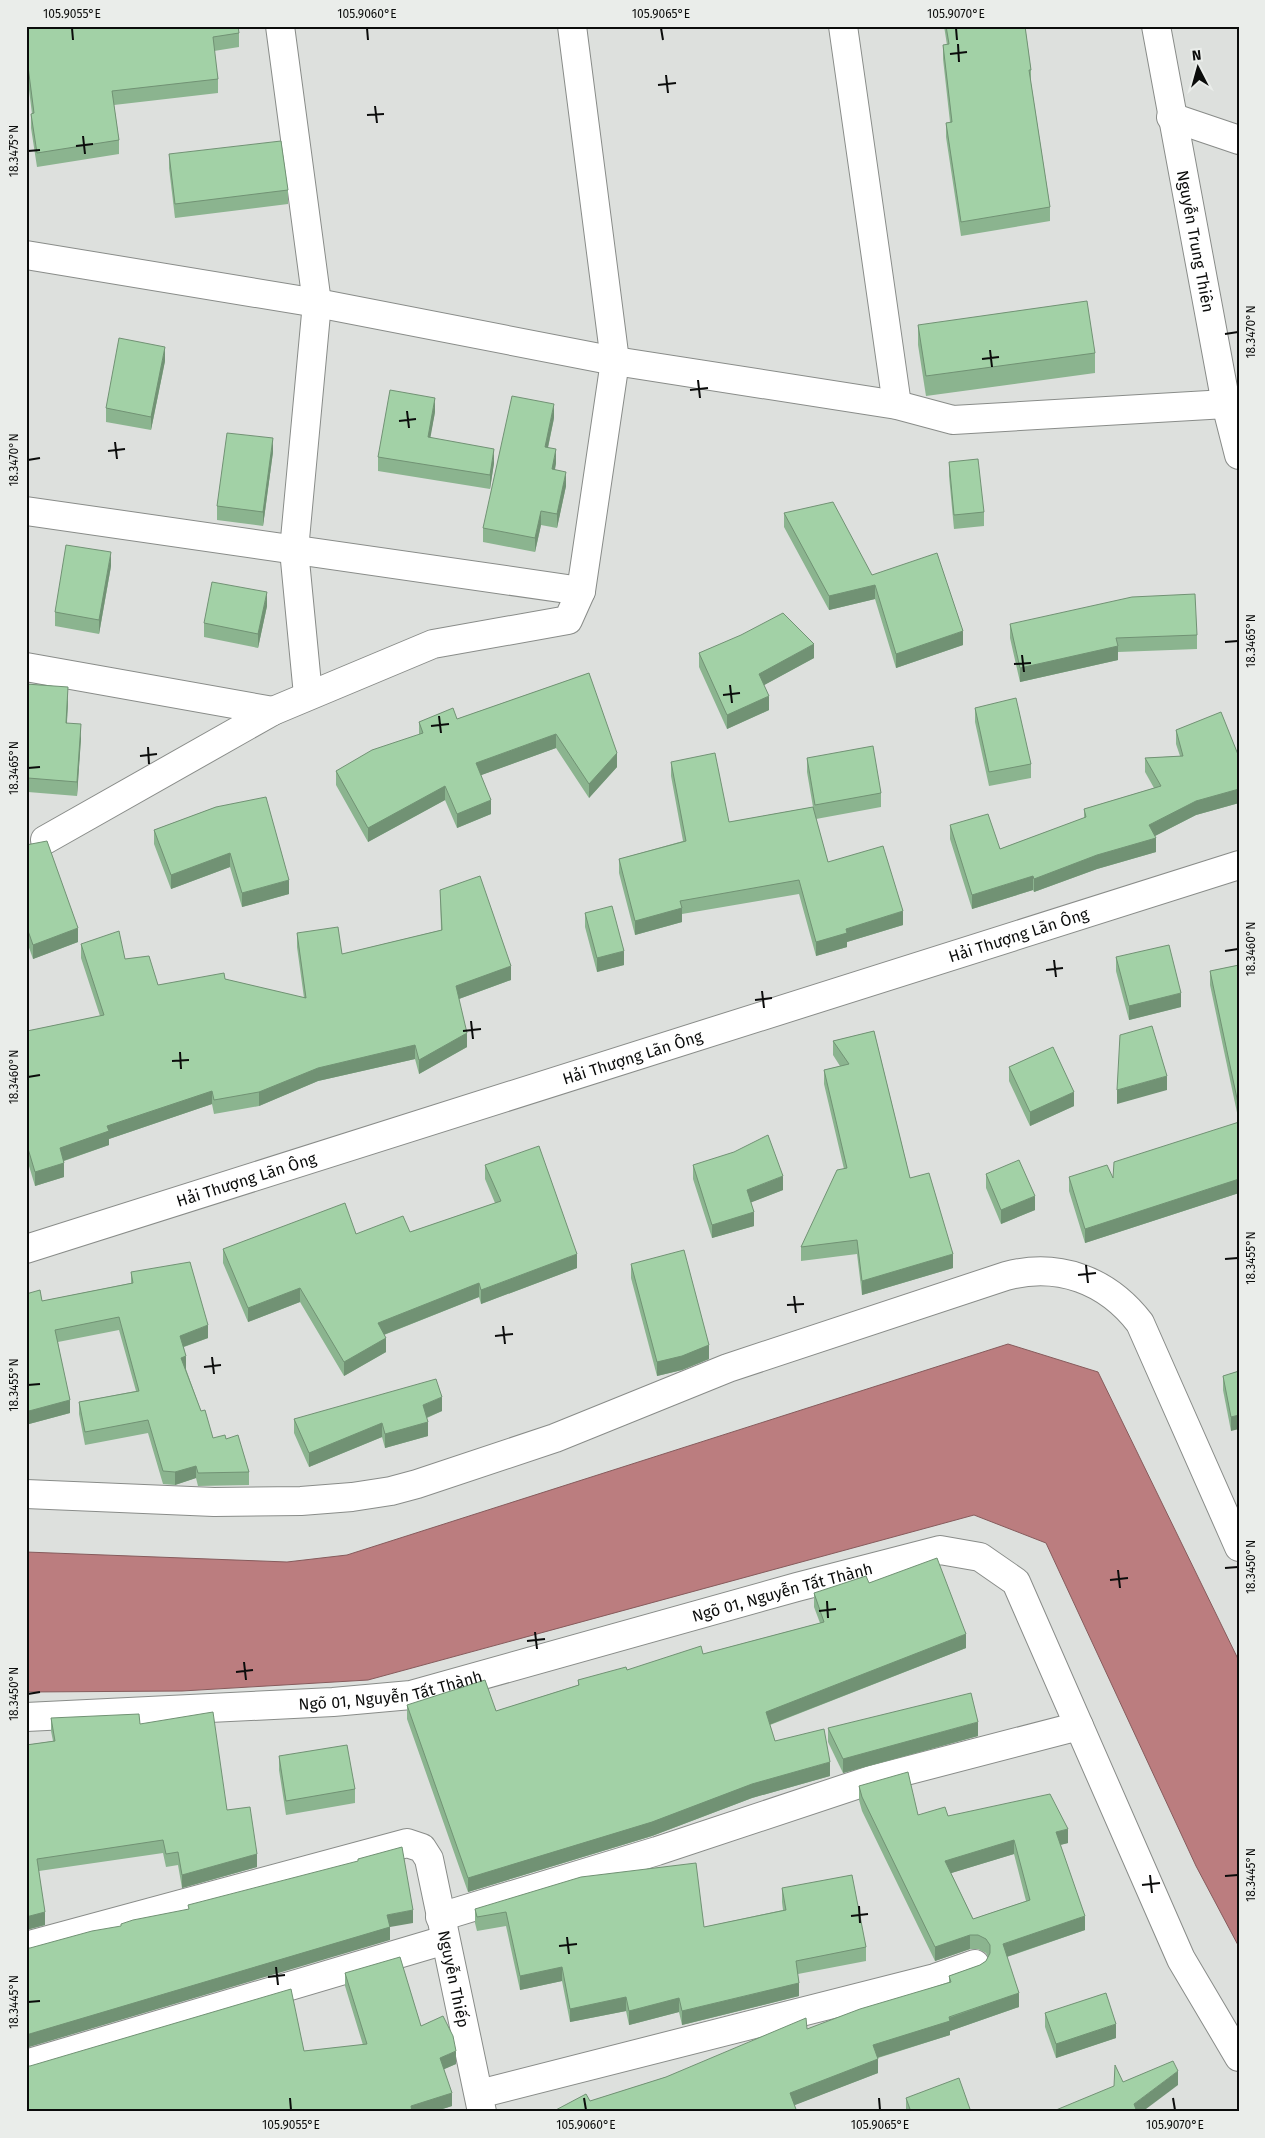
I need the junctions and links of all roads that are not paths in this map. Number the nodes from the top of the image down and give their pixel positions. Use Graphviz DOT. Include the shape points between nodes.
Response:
graph roads {
  1 [pos="280,26"];
  2 [pos="572,26"];
  3 [pos="843,26"];
  4 [pos="1156,26"];
  5 [pos="1171,117"];
  6 [pos="1239,140"];
  7 [pos="26,255"];
  8 [pos="317,303"];
  9 [pos="616,361"];
  10 [pos="1233,404"];
  11 [pos="896,405"];
  12 [pos="1239,455"];
  13 [pos="26,511"];
  14 [pos="294,550"];
  15 [pos="581,591"];
  16 [pos="26,667"];
  17 [pos="308,695"];
  18 [pos="273,711"];
  19 [pos="45,840"];
  20 [pos="1239,865"];
  21 [pos="26,1249"];
  22 [pos="26,1494"];
  23 [pos="1239,1547"];
  24 [pos="26,1717"];
  25 [pos="1079,1726"];
  26 [pos="443,1929"];
  27 [pos="26,1946"];
  28 [pos="975,1964"];
  29 [pos="1239,2057"];
  30 [pos="26,2064"];
  31 [pos="480,2103"];
  1 -- 8 [label="street"];
  2 -- 9 [label="street"];
  3 -- 11 [label="street"];
  4 -- 5 [label="street, Nguyễn Trung Thiên"];
  5 -- 6 [label="street"];
  5 -- 10 [label="street, Nguyễn Trung Thiên"];
  7 -- 8 [label="street"];
  8 -- 9 [label="street"];
  8 -- 14 [label="street"];
  9 -- 11 [label="street"];
  9 -- 15 [label="street"];
  10 -- 11 [label="street" via="953,420"];
  10 -- 12 [label="street, Nguyễn Trung Thiên"];
  13 -- 14 [label="street"];
  14 -- 15 [label="street"];
  14 -- 17 [label="street"];
  15 -- 17 [label="street" via="568,620 433,644"];
  16 -- 18 [label="street"];
  17 -- 18 [label="street"];
  18 -- 19 [label="street"];
  20 -- 21 [label="street, Hải Thượng Lãn Ông"];
  22 -- 23 [label="street" via="214,1502 301,1501 391,1491 555,1438 728,1368 1006,1276 1039,1270 1063,1272 1084,1279 1118,1299 1140,1323"];
  24 -- 25 [label="street, Ngõ 01, Nguyễn Tất Thành" via="333,1702 411,1695 940,1550 980,1556 1016,1582"];
  25 -- 26 [label="street" via="871,1780 657,1851"];
  25 -- 29 [label="street, Ngõ 01, Nguyễn Tất Thành" via="1181,1959"];
  26 -- 27 [label="street, Nguyễn Thiếp" via="430,1859 422,1848 407,1843"];
  26 -- 30 [label="street"];
  26 -- 31 [label="street, Nguyễn Thiếp"];
  28 -- 31 [label="street" via="935,1978"];
}
